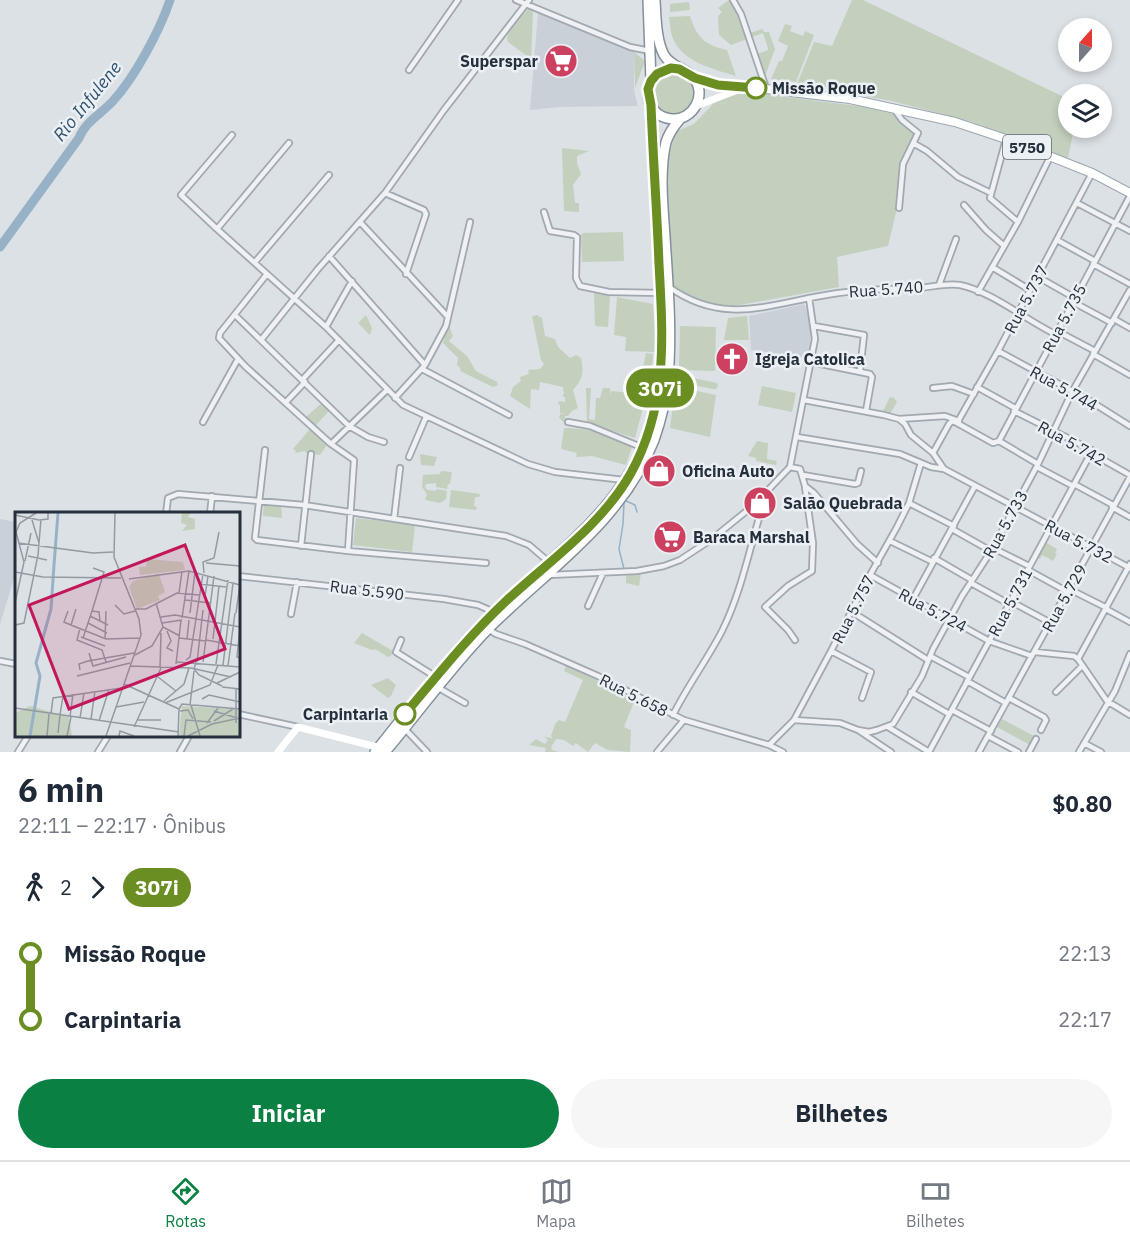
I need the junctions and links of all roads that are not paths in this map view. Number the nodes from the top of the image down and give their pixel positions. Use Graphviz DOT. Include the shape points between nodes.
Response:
graph roads {
  1 [pos="458,0"];
  2 [pos="516,0"];
  3 [pos="648,0"];
  4 [pos="655,0"];
  5 [pos="732,0"];
  6 [pos="527,2"];
  7 [pos="650,51"];
  8 [pos="679,69"];
  9 [pos="409,70"];
  10 [pos="695,78"];
  11 [pos="651,81"];
  12 [pos="753,87"];
  13 [pos="766,88"];
  14 [pos="651,105"];
  15 [pos="696,106"];
  16 [pos="894,109"];
  17 [pos="680,119"];
  18 [pos="232,135"];
  19 [pos="1006,139"];
  20 [pos="289,142"];
  21 [pos="913,143"];
  22 [pos="1050,156"];
  23 [pos="1092,173"];
  24 [pos="329,175"];
  25 [pos="991,192"];
  26 [pos="385,194"];
  27 [pos="1130,194"];
  28 [pos="1077,202"];
  29 [pos="964,205"];
  30 [pos="898,208"];
  31 [pos="544,212"];
  32 [pos="360,222"];
  33 [pos="470,222"];
  34 [pos="1018,222"];
  35 [pos="1114,223"];
  36 [pos="217,229"];
  37 [pos="1130,231"];
  38 [pos="956,239"];
  39 [pos="1057,240"];
  40 [pos="1003,245"];
  41 [pos="329,256"];
  42 [pos="255,262"];
  43 [pos="1094,263"];
  44 [pos="992,267"];
  45 [pos="267,274"];
  46 [pos="406,274"];
  47 [pos="1038,277"];
  48 [pos="352,281"];
  49 [pos="1130,284"];
  50 [pos="939,285"];
  51 [pos="664,290"];
  52 [pos="1030,290"];
  53 [pos="1130,290"];
  54 [pos="978,292"];
  55 [pos="809,298"];
  56 [pos="294,300"];
  57 [pos="1074,300"];
  58 [pos="1018,313"];
  59 [pos="235,315"];
  60 [pos="448,317"];
  61 [pos="1113,321"];
  62 [pos="814,326"];
  63 [pos="326,327"];
  64 [pos="1130,328"];
  65 [pos="1056,332"];
  66 [pos="261,340"];
  67 [pos="339,340"];
  68 [pos="998,351"];
  69 [pos="1094,352"];
  70 [pos="238,359"];
  71 [pos="811,362"];
  72 [pos="424,367"];
  73 [pos="860,371"];
  74 [pos="1035,372"];
  75 [pos="1130,375"];
  76 [pos="304,381"];
  77 [pos="977,387"];
  78 [pos="933,388"];
  79 [pos="387,390"];
  80 [pos="1072,392"];
  81 [pos="974,394"];
  82 [pos="395,398"];
  83 [pos="804,400"];
  84 [pos="286,402"];
  85 [pos="1014,409"];
  86 [pos="866,411"];
  87 [pos="509,415"];
  88 [pos="426,417"];
  89 [pos="899,419"];
  90 [pos="203,422"];
  91 [pos="568,422"];
  92 [pos="958,422"];
  93 [pos="350,426"];
  94 [pos="1130,426"];
  95 [pos="1052,431"];
  96 [pos="797,437"];
  97 [pos="999,441"];
  98 [pos="384,442"];
  99 [pos="331,444"];
  100 [pos="643,447"];
  101 [pos="266,450"];
  102 [pos="1090,453"];
  103 [pos="311,454"];
  104 [pos="935,455"];
  105 [pos="409,457"];
  106 [pos="921,463"];
  107 [pos="1037,465"];
  108 [pos="790,467"];
  109 [pos="400,468"];
  110 [pos="944,469"];
  111 [pos="861,471"];
  112 [pos="803,476"];
  113 [pos="1130,476"];
  114 [pos="627,480"];
  115 [pos="1073,485"];
  116 [pos="805,486"];
  117 [pos="975,486"];
  118 [pos="767,492"];
  119 [pos="212,496"];
  120 [pos="259,500"];
  121 [pos="909,503"];
  122 [pos="304,505"];
  123 [pos="1113,506"];
  124 [pos="1014,507"];
  125 [pos="166,512"];
  126 [pos="210,512"];
  127 [pos="351,513"];
  128 [pos="1130,517"];
  129 [pos="394,519"];
  130 [pos="1052,526"];
  131 [pos="953,527"];
  132 [pos="891,541"];
  133 [pos="301,546"];
  134 [pos="1093,548"];
  135 [pos="992,550"];
  136 [pos="348,551"];
  137 [pos="933,560"];
  138 [pos="486,563"];
  139 [pos="550,563"];
  140 [pos="878,563"];
  141 [pos="1129,566"];
  142 [pos="1029,568"];
  143 [pos="603,573"];
  144 [pos="870,575"];
  145 [pos="240,576"];
  146 [pos="545,576"];
  147 [pos="297,582"];
  148 [pos="971,582"];
  149 [pos="1068,590"];
  150 [pos="913,599"];
  151 [pos="1010,602"];
  152 [pos="588,606"];
  153 [pos="1106,609"];
  154 [pos="495,612"];
  155 [pos="852,612"];
  156 [pos="291,614"];
  157 [pos="950,618"];
  158 [pos="1130,622"];
  159 [pos="1051,623"];
  160 [pos="488,629"];
  161 [pos="401,640"];
  162 [pos="795,640"];
  163 [pos="989,640"];
  164 [pos="831,651"];
  165 [pos="1033,654"];
  166 [pos="1130,654"];
  167 [pos="929,658"];
  168 [pos="1078,659"];
  169 [pos="0,661"];
  170 [pos="15,664"];
  171 [pos="1082,666"];
  172 [pos="968,679"];
  173 [pos="436,682"];
  174 [pos="911,692"];
  175 [pos="1056,693"];
  176 [pos="862,698"];
  177 [pos="1007,700"];
  178 [pos="1107,701"];
  179 [pos="465,703"];
  180 [pos="950,712"];
  181 [pos="240,714"];
  182 [pos="674,715"];
  183 [pos="1130,715"];
  184 [pos="684,720"];
  185 [pos="794,720"];
  186 [pos="298,727"];
  187 [pos="888,727"];
  188 [pos="405,729"];
  189 [pos="858,730"];
  190 [pos="1041,730"];
  191 [pos="989,733"];
  192 [pos="27,737"];
  193 [pos="107,737"];
  194 [pos="188,737"];
  195 [pos="1036,739"];
  196 [pos="1084,743"];
  197 [pos="769,745"];
  198 [pos="381,751"];
  199 [pos="18,752"];
  200 [pos="98,752"];
  201 [pos="180,752"];
  202 [pos="278,752"];
  203 [pos="427,752"];
  204 [pos="657,752"];
  205 [pos="783,752"];
  206 [pos="891,752"];
  207 [pos="929,752"];
  208 [pos="979,752"];
  209 [pos="1018,752"];
  210 [pos="1029,752"];
  211 [pos="1079,752"];
  212 [pos="1101,752"];
  1 -- 9 [label="street"];
  2 -- 6 [label="street"];
  3 -- 7 [label="highway"];
  4 -- 8 [label="highway" via="664,55"];
  5 -- 13 [label="street" via="741,14"];
  6 -- 7 [label="street" via="622,44"];
  6 -- 26 [label="street"];
  7 -- 11 [label="highway"];
  8 -- 10 [label="highway"];
  8 -- 11 [label="highway" via="663,70"];
  10 -- 12 [label="main road, 5750" via="718,85"];
  10 -- 15 [label="highway" via="699,92"];
  11 -- 14 [label="highway"];
  12 -- 13 [label="main road, 5750"];
  12 -- 15 [label="street"];
  13 -- 16 [label="main road, 5750"];
  14 -- 17 [label="highway" via="663,117"];
  14 -- 51 [label="highway"];
  15 -- 17 [label="highway"];
  16 -- 19 [label="main road, 5750" via="955,122"];
  16 -- 21 [label="street" via="917,131"];
  17 -- 51 [label="highway" via="667,140"];
  18 -- 36 [label="street" via="181,195"];
  19 -- 22 [label="main road, 5750"];
  19 -- 25 [label="street"];
  20 -- 36 [label="street"];
  21 -- 25 [label="street" via="958,177"];
  21 -- 30 [label="street" via="903,164"];
  22 -- 23 [label="main road, 5750"];
  22 -- 34 [label="street"];
  23 -- 27 [label="main road, 5750"];
  23 -- 28 [label="street, Rua 5.737"];
  24 -- 42 [label="street"];
  25 -- 34 [label="street" via="992,201"];
  26 -- 32 [label="street"];
  26 -- 46 [label="street" via="426,214"];
  27 -- 35 [label="street, Rua 5.735"];
  28 -- 35 [label="street"];
  28 -- 39 [label="street, Rua 5.737"];
  29 -- 40 [label="street"];
  31 -- 51 [label="street" via="550,231 577,237 576,278 580,286 609,292"];
  32 -- 41 [label="street"];
  32 -- 46 [label="street"];
  33 -- 60 [label="street"];
  34 -- 40 [label="street"];
  35 -- 37 [label="street"];
  35 -- 43 [label="street, Rua 5.735"];
  36 -- 42 [label="street"];
  38 -- 50 [label="street"];
  39 -- 43 [label="street"];
  39 -- 47 [label="street, Rua 5.737"];
  40 -- 44 [label="street"];
  41 -- 48 [label="street"];
  41 -- 56 [label="street"];
  42 -- 45 [label="street"];
  43 -- 49 [label="street"];
  43 -- 57 [label="street, Rua 5.735"];
  44 -- 52 [label="street"];
  44 -- 54 [label="street"];
  45 -- 56 [label="street"];
  45 -- 59 [label="street"];
  46 -- 60 [label="street"];
  47 -- 52 [label="street, Rua 5.737"];
  47 -- 57 [label="street"];
  48 -- 63 [label="street"];
  48 -- 72 [label="street"];
  50 -- 54 [label="street, Rua 5.740" via="961,285"];
  50 -- 55 [label="street, Rua 5.740" via="848,291"];
  51 -- 55 [label="street, Rua 5.740" via="709,308 732,310"];
  51 -- 100 [label="highway" via="658,398"];
  51 -- 146 [label="highway" via="669,357 666,399 647,457 617,505"];
  52 -- 58 [label="street, Rua 5.737"];
  53 -- 61 [label="street, Rua 5.733"];
  54 -- 58 [label="street, Rua 5.740"];
  55 -- 62 [label="street"];
  56 -- 63 [label="street"];
  56 -- 66 [label="street"];
  57 -- 61 [label="street"];
  57 -- 65 [label="street, Rua 5.735"];
  58 -- 65 [label="street, Rua 5.740"];
  58 -- 68 [label="street, Rua 5.737"];
  59 -- 66 [label="street"];
  59 -- 70 [label="street" via="219,338"];
  60 -- 72 [label="street" via="438,345"];
  61 -- 64 [label="street"];
  61 -- 69 [label="street, Rua 5.733"];
  62 -- 71 [label="street"];
  62 -- 73 [label="street" via="864,334"];
  63 -- 67 [label="street"];
  65 -- 69 [label="street, Rua 5.740"];
  65 -- 74 [label="street, Rua 5.735"];
  66 -- 76 [label="street"];
  67 -- 76 [label="street"];
  67 -- 79 [label="street"];
  68 -- 74 [label="street, Rua 5.744"];
  68 -- 77 [label="street, Rua 5.737"];
  69 -- 75 [label="street, Rua 5.740"];
  69 -- 80 [label="street, Rua 5.733"];
  70 -- 84 [label="street"];
  70 -- 90 [label="street"];
  71 -- 73 [label="street"];
  71 -- 83 [label="street"];
  72 -- 82 [label="street"];
  72 -- 87 [label="street"];
  73 -- 86 [label="street" via="871,375"];
  74 -- 80 [label="street, Rua 5.744"];
  74 -- 85 [label="street, Rua 5.735"];
  76 -- 84 [label="street"];
  76 -- 93 [label="street"];
  77 -- 81 [label="street, Rua 5.737"];
  77 -- 85 [label="street, Rua 5.742"];
  78 -- 81 [label="street" via="952,386"];
  79 -- 82 [label="street"];
  79 -- 93 [label="street"];
  80 -- 94 [label="street, Rua 5.744"];
  80 -- 95 [label="street, Rua 5.733"];
  81 -- 92 [label="street, Rua 5.737"];
  82 -- 88 [label="street"];
  83 -- 86 [label="street"];
  83 -- 96 [label="street"];
  84 -- 99 [label="street"];
  85 -- 95 [label="street, Rua 5.742"];
  85 -- 97 [label="street, Rua 5.735"];
  86 -- 89 [label="street"];
  88 -- 105 [label="street"];
  88 -- 114 [label="street" via="542,469"];
  89 -- 92 [label="street" via="941,416"];
  89 -- 104 [label="street, Rua 5.732"];
  91 -- 100 [label="street" via="590,426"];
  92 -- 97 [label="street" via="993,443"];
  92 -- 104 [label="street, Rua 5.737" via="952,421"];
  93 -- 98 [label="street"];
  93 -- 99 [label="street"];
  95 -- 102 [label="street, Rua 5.742" via="1092,450"];
  95 -- 107 [label="street, Rua 5.733"];
  96 -- 106 [label="street" via="900,454"];
  96 -- 108 [label="street"];
  97 -- 107 [label="street"];
  99 -- 127 [label="street" via="354,460"];
  100 -- 114 [label="highway"];
  101 -- 120 [label="street"];
  102 -- 113 [label="street, Rua 5.742"];
  102 -- 115 [label="street, Rua 5.731"];
  103 -- 122 [label="street"];
  104 -- 110 [label="street, Rua 5.732"];
  106 -- 110 [label="street"];
  106 -- 121 [label="street, Rua 5.757"];
  107 -- 115 [label="street"];
  107 -- 124 [label="street, Rua 5.733"];
  108 -- 112 [label="street" via="800,468"];
  108 -- 118 [label="street"];
  109 -- 129 [label="street"];
  110 -- 117 [label="street, Rua 5.732"];
  111 -- 112 [label="street" via="855,484"];
  112 -- 116 [label="street"];
  113 -- 123 [label="street, Rua 5.729"];
  114 -- 139 [label="highway" via="611,502"];
  115 -- 123 [label="street"];
  115 -- 130 [label="street, Rua 5.731"];
  116 -- 140 [label="street"];
  116 -- 162 [label="street" via="813,543 812,571 765,607"];
  117 -- 124 [label="street, Rua 5.732"];
  117 -- 131 [label="street"];
  118 -- 143 [label="street" via="712,539 680,560 648,569"];
  118 -- 182 [label="street" via="740,586 722,630"];
  119 -- 120 [label="street"];
  119 -- 125 [label="street" via="172,495"];
  119 -- 126 [label="street"];
  120 -- 122 [label="street"];
  120 -- 133 [label="street" via="257,540"];
  121 -- 131 [label="street"];
  121 -- 132 [label="street, Rua 5.757"];
  122 -- 127 [label="street"];
  122 -- 133 [label="street"];
  123 -- 128 [label="street"];
  123 -- 134 [label="street, Rua 5.729"];
  124 -- 130 [label="street, Rua 5.732"];
  124 -- 135 [label="street, Rua 5.733"];
  127 -- 129 [label="street"];
  127 -- 136 [label="street"];
  129 -- 139 [label="street" via="506,536 529,545"];
  130 -- 134 [label="street, Rua 5.732"];
  130 -- 142 [label="street, Rua 5.731"];
  131 -- 135 [label="street"];
  131 -- 137 [label="street"];
  132 -- 137 [label="street"];
  132 -- 140 [label="street, Rua 5.757"];
  133 -- 136 [label="street"];
  134 -- 141 [label="street, Rua 5.732"];
  134 -- 149 [label="street, Rua 5.729"];
  135 -- 142 [label="street"];
  135 -- 148 [label="street, Rua 5.733"];
  136 -- 138 [label="street"];
  137 -- 148 [label="street"];
  137 -- 150 [label="street"];
  139 -- 154 [label="highway"];
  140 -- 144 [label="street, Rua 5.757"];
  141 -- 153 [label="street"];
  142 -- 149 [label="street"];
  142 -- 151 [label="street, Rua 5.731"];
  143 -- 146 [label="street"];
  143 -- 152 [label="street"];
  144 -- 150 [label="street, Rua 5.724"];
  144 -- 155 [label="street, Rua 5.757"];
  145 -- 147 [label="street, Rua 5.590"];
  146 -- 160 [label="highway"];
  147 -- 154 [label="street, Rua 5.590" via="458,601"];
  147 -- 156 [label="street"];
  148 -- 151 [label="street"];
  148 -- 157 [label="street, Rua 5.733"];
  149 -- 153 [label="street"];
  149 -- 159 [label="street, Rua 5.729"];
  150 -- 157 [label="street, Rua 5.724"];
  151 -- 159 [label="street"];
  151 -- 163 [label="street, Rua 5.731"];
  153 -- 158 [label="street"];
  153 -- 168 [label="street"];
  154 -- 173 [label="highway"];
  155 -- 164 [label="street, Rua 5.757"];
  155 -- 167 [label="street"];
  157 -- 163 [label="street, Rua 5.724"];
  157 -- 167 [label="street, Rua 5.733"];
  159 -- 165 [label="street, Rua 5.729"];
  160 -- 173 [label="highway"];
  160 -- 182 [label="street, Rua 5.658" via="598,676"];
  161 -- 173 [label="street" via="396,652"];
  163 -- 165 [label="street, Rua 5.724"];
  163 -- 172 [label="street, Rua 5.731"];
  164 -- 176 [label="street" via="871,672"];
  164 -- 185 [label="street, Rua 5.757"];
  165 -- 168 [label="street, Rua 5.724" via="1070,655"];
  165 -- 177 [label="street, Rua 5.729"];
  166 -- 178 [label="street"];
  167 -- 172 [label="street"];
  167 -- 174 [label="street, Rua 5.733"];
  168 -- 171 [label="street"];
  169 -- 170 [label="street"];
  171 -- 175 [label="street"];
  171 -- 178 [label="street"];
  172 -- 177 [label="street"];
  172 -- 180 [label="street, Rua 5.731"];
  173 -- 179 [label="street"];
  173 -- 188 [label="highway"];
  173 -- 198 [label="highway"];
  174 -- 180 [label="street"];
  174 -- 187 [label="street, Rua 5.733"];
  177 -- 190 [label="street" via="1044,717"];
  177 -- 191 [label="street, Rua 5.729"];
  178 -- 183 [label="street"];
  178 -- 196 [label="street"];
  180 -- 191 [label="street"];
  180 -- 207 [label="street, Rua 5.731"];
  181 -- 186 [label="street"];
  182 -- 184 [label="street, Rua 5.658"];
  184 -- 197 [label="street, Rua 5.658"];
  184 -- 204 [label="street"];
  185 -- 189 [label="street" via="840,723"];
  185 -- 197 [label="street, Rua 5.757"];
  186 -- 198 [label="street"];
  186 -- 202 [label="street"];
  187 -- 189 [label="street" via="869,732"];
  187 -- 207 [label="street"];
  188 -- 198 [label="highway"];
  188 -- 203 [label="street"];
  189 -- 206 [label="street"];
  191 -- 208 [label="street, Rua 5.729"];
  191 -- 209 [label="street"];
  192 -- 199 [label="street"];
  193 -- 200 [label="street"];
  194 -- 201 [label="street"];
  195 -- 210 [label="street"];
  196 -- 211 [label="street"];
  196 -- 212 [label="street"];
  197 -- 205 [label="street, Rua 5.658"];
}
